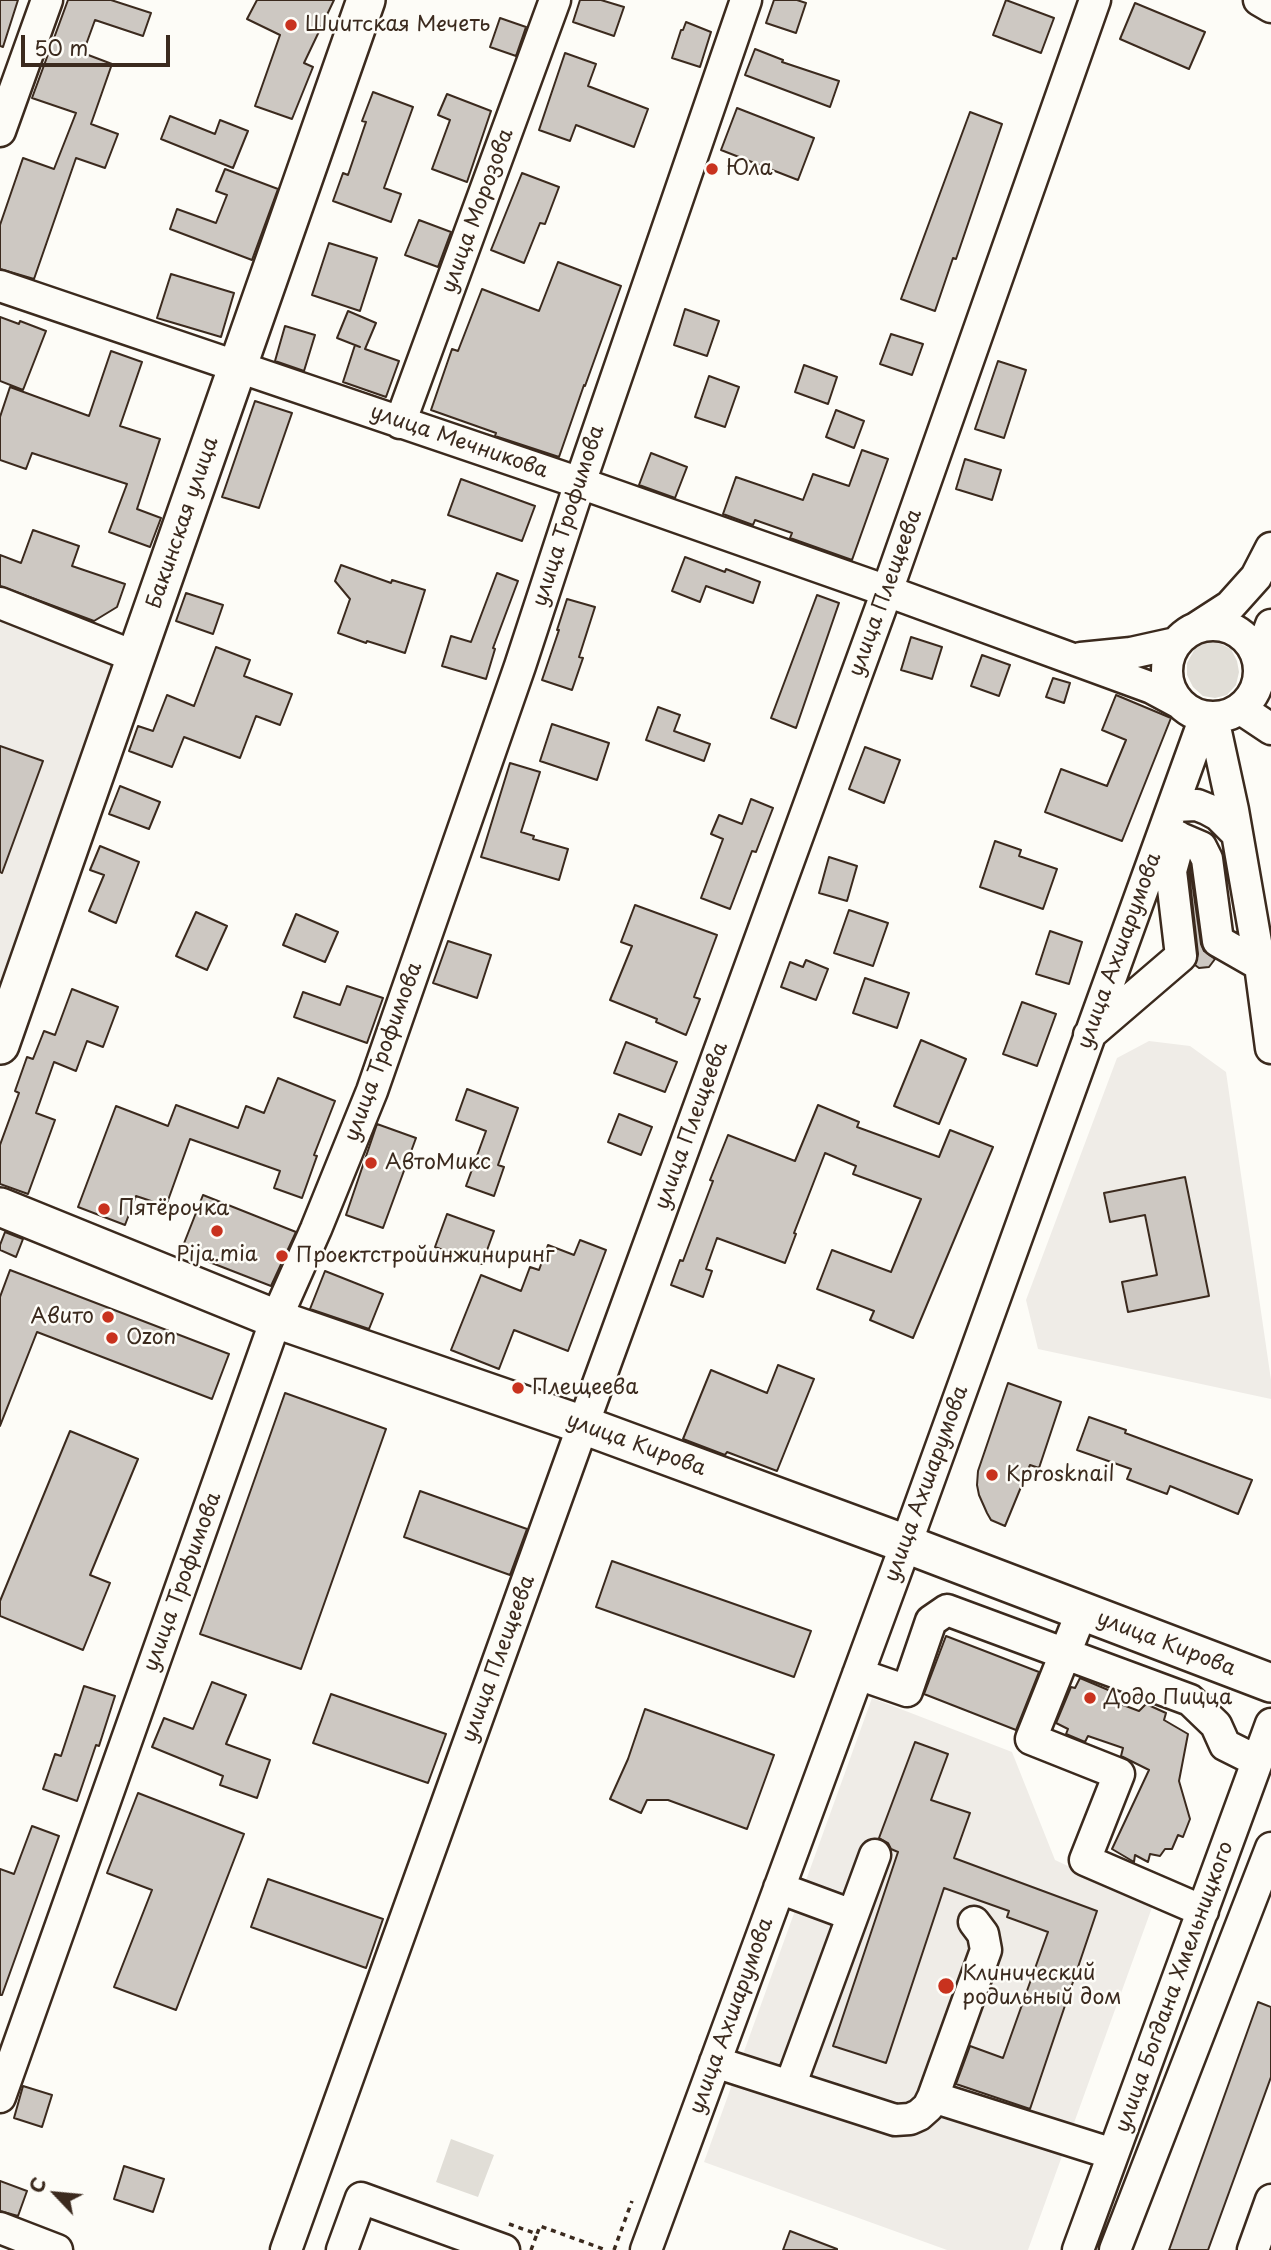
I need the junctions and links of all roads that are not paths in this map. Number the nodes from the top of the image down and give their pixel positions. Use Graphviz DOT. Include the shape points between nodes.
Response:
graph roads {
  1 [pos="47,0"];
  2 [pos="366,0"];
  3 [pos="555,0"];
  4 [pos="746,0"];
  5 [pos="1095,0"];
  6 [pos="1259,0"];
  7 [pos="1271,7"];
  8 [pos="0,131"];
  9 [pos="0,286"];
  10 [pos="238,367"];
  11 [pos="400,423"];
  12 [pos="580,483"];
  13 [pos="1271,548"];
  14 [pos="887,591"];
  15 [pos="0,603"];
  16 [pos="1271,625"];
  17 [pos="1186,636"];
  18 [pos="136,656"];
  19 [pos="1074,659"];
  20 [pos="1258,660"];
  21 [pos="1178,702"];
  22 [pos="1223,714"];
  23 [pos="1271,729"];
  24 [pos="1234,822"];
  25 [pos="1173,824"];
  26 [pos="1260,965"];
  27 [pos="1088,1037"];
  28 [pos="0,1045"];
  29 [pos="1271,1048"];
  30 [pos="0,1207"];
  31 [pos="276,1318"];
  32 [pos="583,1425"];
  33 [pos="906,1544"];
  34 [pos="1082,1611"];
  35 [pos="1065,1653"];
  36 [pos="858,1674"];
  37 [pos="1271,1684"];
  38 [pos="1271,1724"];
  39 [pos="1258,1761"];
  40 [pos="1271,1848"];
  41 [pos="875,1855"];
  42 [pos="779,1888"];
  43 [pos="1203,1911"];
  44 [pos="852,1915"];
  45 [pos="974,1922"];
  46 [pos="715,2062"];
  47 [pos="790,2086"];
  48 [pos="0,2096"];
  49 [pos="933,2097"];
  50 [pos="1114,2154"];
  51 [pos="1271,2200"];
  52 [pos="0,2228"];
  53 [pos="506,2237"];
  54 [pos="57,2250"];
  55 [pos="286,2250"];
  56 [pos="342,2250"];
  57 [pos="646,2250"];
  58 [pos="1078,2250"];
  59 [pos="1115,2250"];
  60 [pos="1252,2250"];
  1 -- 8 [label="street"];
  2 -- 10 [label="main road, Бакинская улица"];
  3 -- 11 [label="street, улица Морозова"];
  4 -- 12 [label="street, улица Трофимова"];
  5 -- 14 [label="street, улица Плещеева"];
  6 -- 7 [label="street"];
  9 -- 10 [label="street, улица Мечникова"];
  10 -- 11 [label="street, улица Мечникова"];
  10 -- 18 [label="main road, Бакинская улица"];
  11 -- 12 [label="street, улица Мечникова"];
  12 -- 14 [label="street, улица Мечникова"];
  12 -- 31 [label="street, улица Трофимова" via="372,1091"];
  13 -- 17 [label="street" via="1256,577 1230,606"];
  14 -- 19 [label="street, улица Мечникова"];
  14 -- 32 [label="street, улица Плещеева"];
  15 -- 18 [label="street"];
  16 -- 20 [label="street"];
  17 -- 19 [label="street, улица Мечникова" via="1130,653"];
  17 -- 20 [label="street" via="1211,625 1227,627 1252,645"];
  17 -- 21 [label="street" via="1169,657 1167,673"];
  18 -- 28 [label="main road, Бакинская улица"];
  19 -- 21 [label="street, улица Мечникова"];
  20 -- 22 [label="street" via="1260,674 1250,699"];
  21 -- 22 [label="street" via="1190,712"];
  22 -- 23 [label="street"];
  22 -- 24 [label="street"];
  22 -- 25 [label="street, улица Ахшарумова"];
  24 -- 25 [label="street" via="1197,805"];
  24 -- 26 [label="street"];
  25 -- 26 [label="street" via="1201,847 1207,859 1218,941"];
  25 -- 27 [label="street, улица Ахшарумова"];
  25 -- 27 [label="street" via="1171,871 1181,956"];
  26 -- 29 [label="street"];
  27 -- 33 [label="street, улица Ахшарумова"];
  30 -- 31 [label="main road, улица Кирова"];
  31 -- 32 [label="main road, улица Кирова"];
  31 -- 48 [label="street, улица Трофимова"];
  32 -- 33 [label="main road, улица Кирова"];
  32 -- 55 [label="street, улица Плещеева"];
  33 -- 34 [label="main road, улица Кирова"];
  33 -- 36 [label="street, улица Ахшарумова"];
  34 -- 35 [label="street"];
  34 -- 37 [label="main road, улица Кирова"];
  35 -- 36 [label="street" via="947,1610 931,1620 907,1691"];
  35 -- 39 [label="street" via="1190,1700 1216,1725 1225,1745"];
  35 -- 43 [label="street" via="1031,1739 1119,1774 1085,1860"];
  36 -- 42 [label="street, улица Ахшарумова"];
  38 -- 39 [label="street, улица Богдана Хмельницкого"];
  39 -- 43 [label="street, улица Богдана Хмельницкого"];
  40 -- 59 [label="street, улица Богдана Хмельницкого"];
  41 -- 44 [label="street"];
  42 -- 44 [label="street"];
  42 -- 46 [label="street, улица Ахшарумова"];
  43 -- 50 [label="street, улица Богдана Хмельницкого"];
  44 -- 47 [label="street"];
  45 -- 49 [label="street" via="984,1934 986,1950"];
  46 -- 47 [label="street"];
  46 -- 57 [label="street, улица Ахшарумова"];
  47 -- 49 [label="street" via="895,2120 919,2115"];
  49 -- 50 [label="street"];
  50 -- 58 [label="street, улица Богдана Хмельницкого"];
  51 -- 60 [label="street"];
  52 -- 54 [label="street"];
  53 -- 56 [label="street" via="361,2198"];
}
